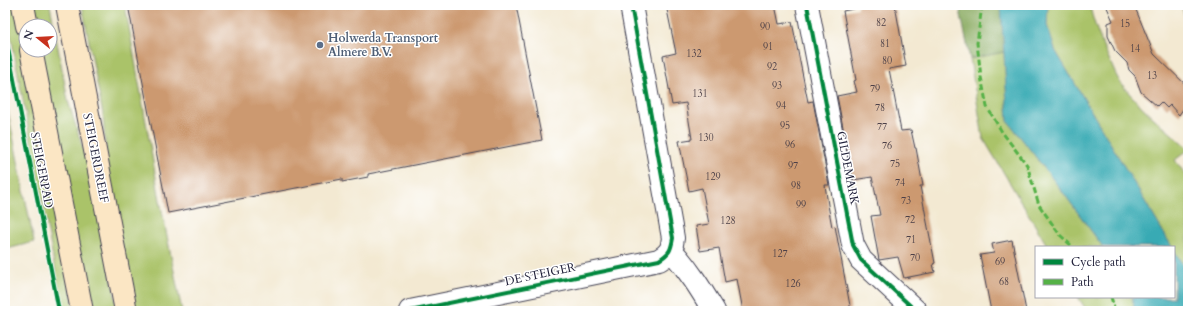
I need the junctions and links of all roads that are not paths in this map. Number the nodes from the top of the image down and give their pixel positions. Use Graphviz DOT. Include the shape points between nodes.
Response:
graph roads {
  1 [pos="23,5"];
  2 [pos="67,5"];
  3 [pos="631,5"];
  4 [pos="807,5"];
  5 [pos="25,18"];
  6 [pos="33,58"];
  7 [pos="671,250"];
  8 [pos="82,311"];
  9 [pos="126,311"];
  10 [pos="410,311"];
  11 [pos="714,311"];
  12 [pos="916,311"];
  1 -- 5 [label="main road"];
  2 -- 9 [label="main road, STEIGERDREEF"];
  3 -- 7 [label="street" via="673,238"];
  4 -- 12 [label="street, GILDEMARK" via="853,245 861,260"];
  6 -- 8 [label="main road"];
  7 -- 10 [label="street, DE STEIGER" via="659,260"];
  7 -- 11 [label="street" via="685,265"];
}
